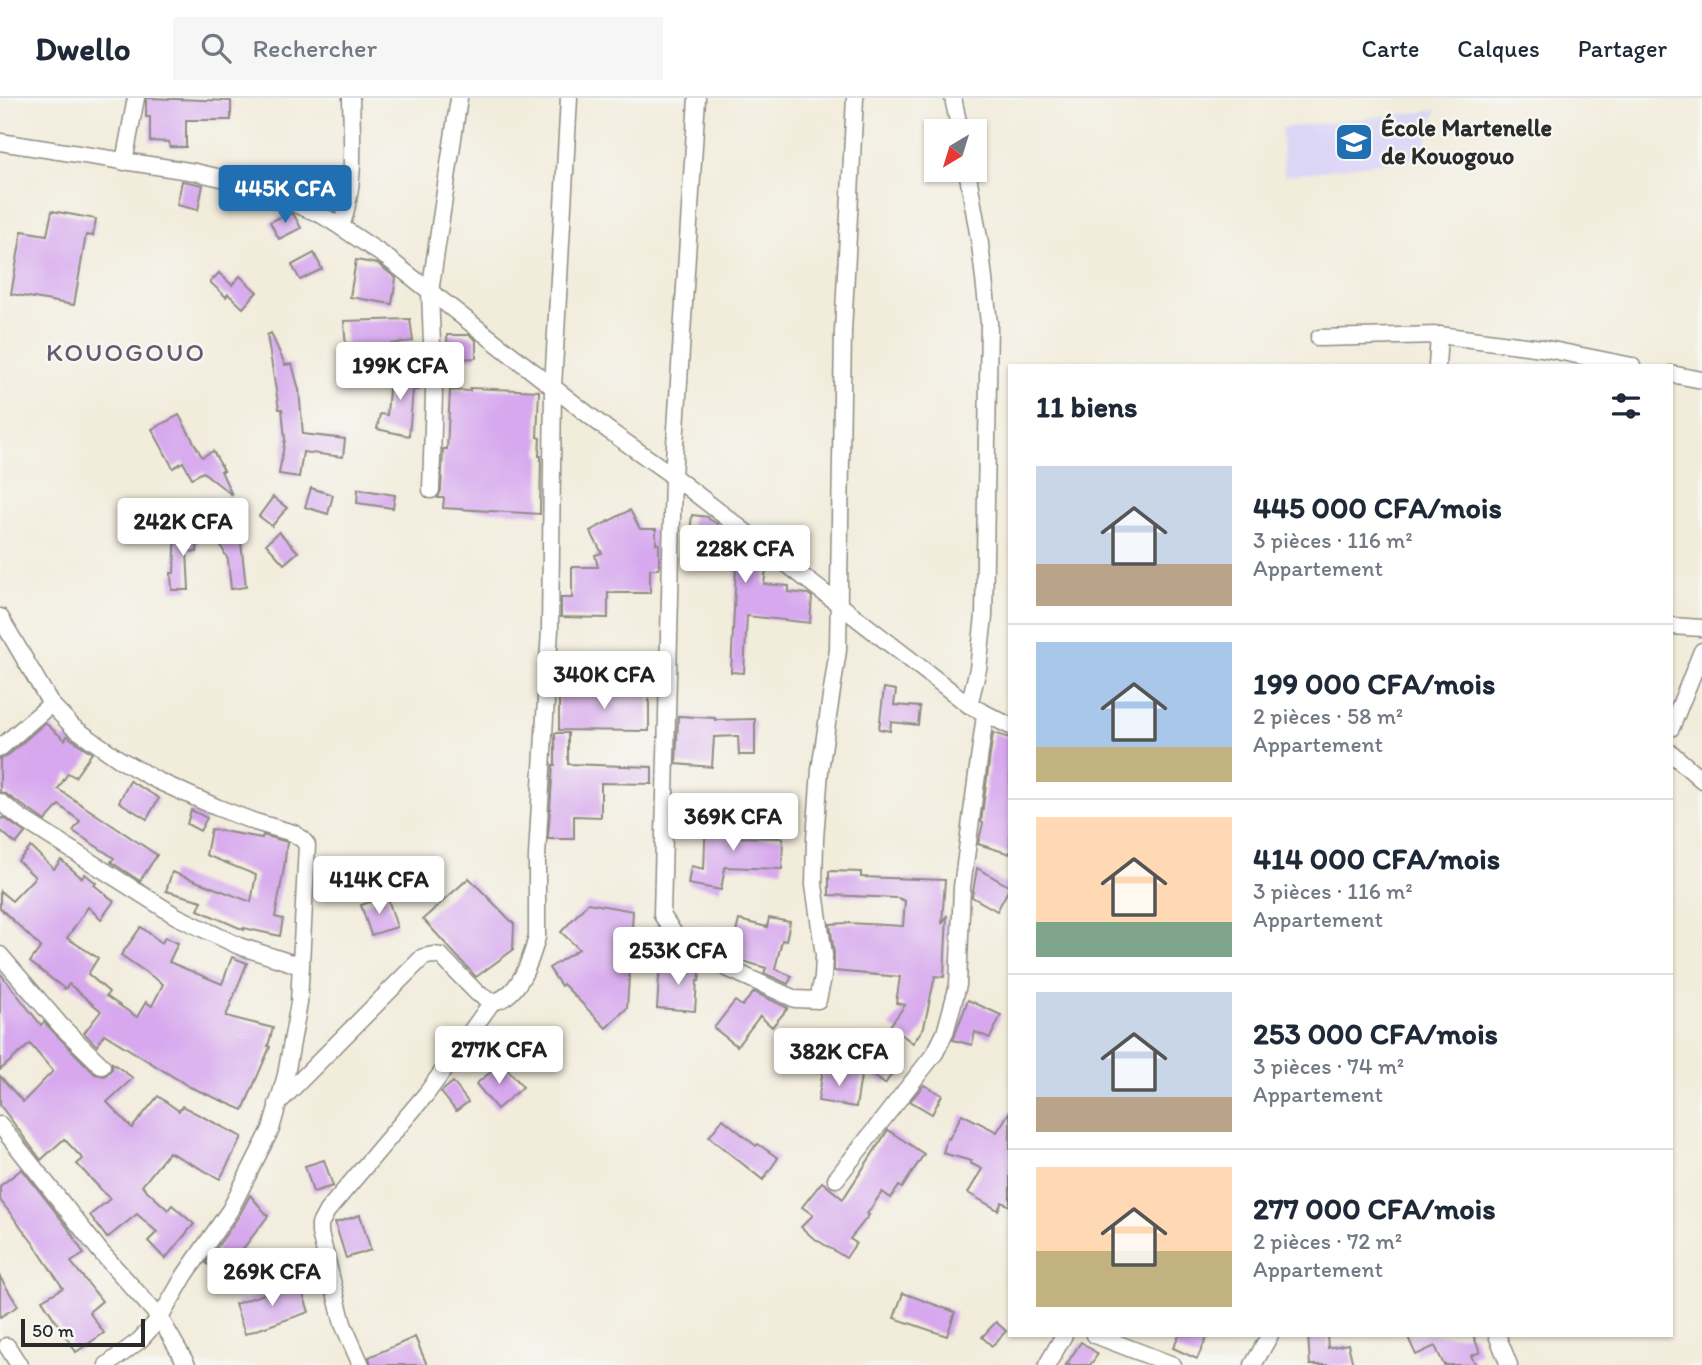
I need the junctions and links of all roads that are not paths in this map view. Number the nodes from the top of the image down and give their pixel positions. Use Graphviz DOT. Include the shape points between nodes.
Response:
graph roads {
  1 [pos="136,98"];
  2 [pos="351,98"];
  3 [pos="459,98"];
  4 [pos="569,98"];
  5 [pos="697,98"];
  6 [pos="855,98"];
  7 [pos="953,98"];
  8 [pos="957,119"];
  9 [pos="0,142"];
  10 [pos="124,162"];
  11 [pos="969,182"];
  12 [pos="341,227"];
  13 [pos="430,292"];
  14 [pos="1439,335"];
  15 [pos="1319,338"];
  16 [pos="1437,364"];
  17 [pos="1622,364"];
  18 [pos="1673,374"];
  19 [pos="1702,380"];
  20 [pos="553,387"];
  21 [pos="673,476"];
  22 [pos="431,490"];
  23 [pos="839,603"];
  24 [pos="0,617"];
  25 [pos="1673,626"];
  26 [pos="1702,628"];
  27 [pos="1701,654"];
  28 [pos="51,704"];
  29 [pos="969,705"];
  30 [pos="985,715"];
  31 [pos="1673,720"];
  32 [pos="1008,725"];
  33 [pos="0,748"];
  34 [pos="1673,755"];
  35 [pos="1702,780"];
  36 [pos="0,802"];
  37 [pos="0,955"];
  38 [pos="301,966"];
  39 [pos="492,1002"];
  40 [pos="102,1066"];
  41 [pos="277,1104"];
  42 [pos="0,1125"];
  43 [pos="836,1179"];
  44 [pos="160,1318"];
  45 [pos="1063,1337"];
  46 [pos="1100,1337"];
  47 [pos="1269,1337"];
  48 [pos="1498,1337"];
  49 [pos="7,1346"];
  50 [pos="19,1365"];
  51 [pos="107,1365"];
  52 [pos="187,1365"];
  53 [pos="361,1365"];
  54 [pos="1047,1365"];
  55 [pos="1173,1365"];
  56 [pos="1253,1365"];
  57 [pos="1509,1365"];
  1 -- 10 [label="street"];
  2 -- 12 [label="street" via="353,174"];
  3 -- 13 [label="street"];
  4 -- 20 [label="street"];
  5 -- 21 [label="street"];
  6 -- 23 [label="street" via="843,332"];
  7 -- 8 [label="street"];
  9 -- 10 [label="street"];
  10 -- 12 [label="street" via="230,180 320,214"];
  11 -- 29 [label="street" via="989,323 984,616"];
  12 -- 13 [label="street"];
  13 -- 20 [label="street"];
  13 -- 22 [label="street"];
  14 -- 15 [label="street"];
  14 -- 16 [label="street"];
  14 -- 17 [label="street"];
  18 -- 19 [label="street"];
  20 -- 21 [label="street"];
  20 -- 39 [label="street" via="550,629 537,937 518,985 501,1001"];
  21 -- 23 [label="street"];
  21 -- 23 [label="street" via="662,915 675,935 727,968 795,999 818,1000 822,977 815,839 838,650"];
  23 -- 29 [label="street"];
  24 -- 28 [label="street"];
  25 -- 26 [label="street"];
  27 -- 31 [label="street"];
  28 -- 33 [label="street"];
  28 -- 38 [label="street" via="84,736 156,779 302,839 307,853"];
  29 -- 30 [label="street"];
  30 -- 32 [label="street"];
  30 -- 43 [label="street" via="962,887 958,985 945,1033 935,1053"];
  34 -- 35 [label="street"];
  36 -- 38 [label="street" via="176,916 239,946"];
  37 -- 40 [label="street"];
  38 -- 41 [label="street" via="297,1015"];
  39 -- 41 [label="street" via="441,956 423,957"];
  39 -- 53 [label="street" via="427,1093 320,1224 344,1324"];
  41 -- 44 [label="street" via="271,1129 230,1210"];
  42 -- 44 [label="street"];
  44 -- 51 [label="street" via="141,1340"];
  44 -- 52 [label="street"];
  45 -- 54 [label="street"];
  46 -- 55 [label="street"];
  47 -- 56 [label="street"];
  48 -- 57 [label="street"];
  49 -- 50 [label="street"];
}
